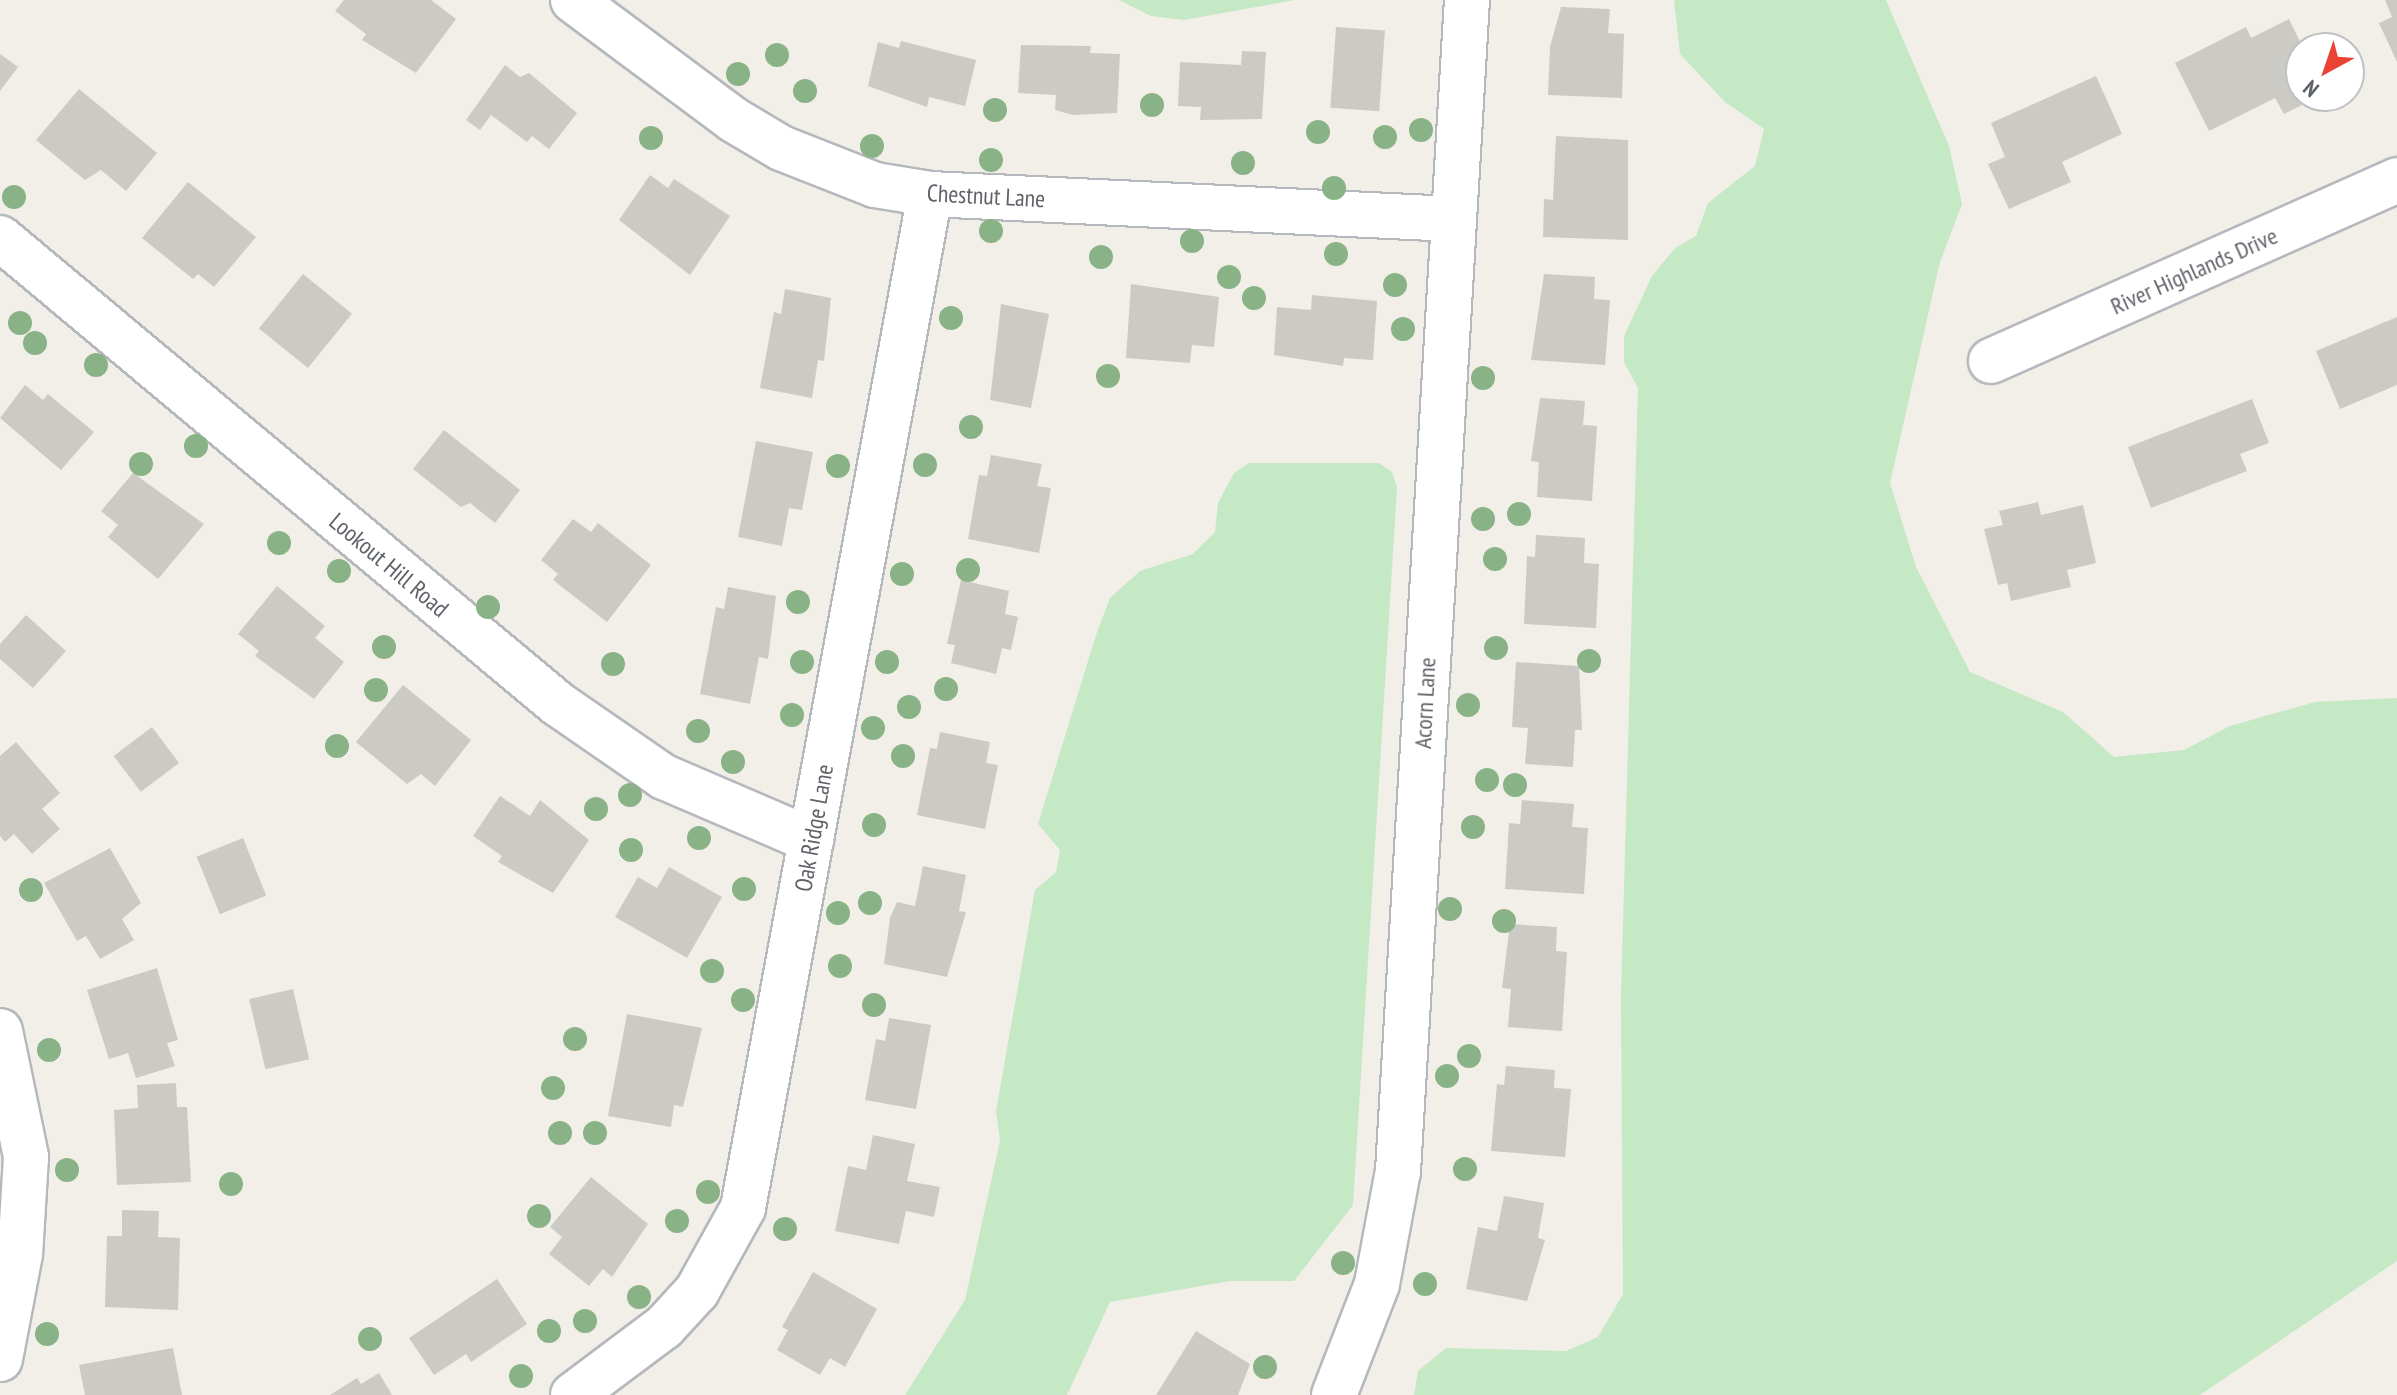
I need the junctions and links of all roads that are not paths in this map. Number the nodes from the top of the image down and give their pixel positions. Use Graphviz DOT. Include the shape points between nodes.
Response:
graph roads {
  1 [pos="573,0"];
  2 [pos="1467,0"];
  3 [pos="2397,180"];
  4 [pos="930,194"];
  5 [pos="1453,219"];
  6 [pos="0,238"];
  7 [pos="1991,361"];
  8 [pos="811,840"];
  9 [pos="0,1031"];
  10 [pos="0,1359"];
  11 [pos="573,1395"];
  12 [pos="1334,1395"];
  1 -- 4 [label="street, Chestnut Lane" via="781,148 875,185"];
  2 -- 5 [label="street, Acorn Lane"];
  3 -- 7 [label="street, River Highlands Drive"];
  4 -- 5 [label="street, Chestnut Lane"];
  4 -- 8 [label="street, Oak Ridge Lane"];
  5 -- 12 [label="street, Acorn Lane" via="1398,1171 1377,1284"];
  6 -- 8 [label="street, Lookout Hill Road" via="558,704 664,777"];
  8 -- 11 [label="street, Oak Ridge Lane" via="743,1208 724,1252 689,1300 634,1351"];
  9 -- 10 [label="street" via="20,1104 26,1208"];
}
